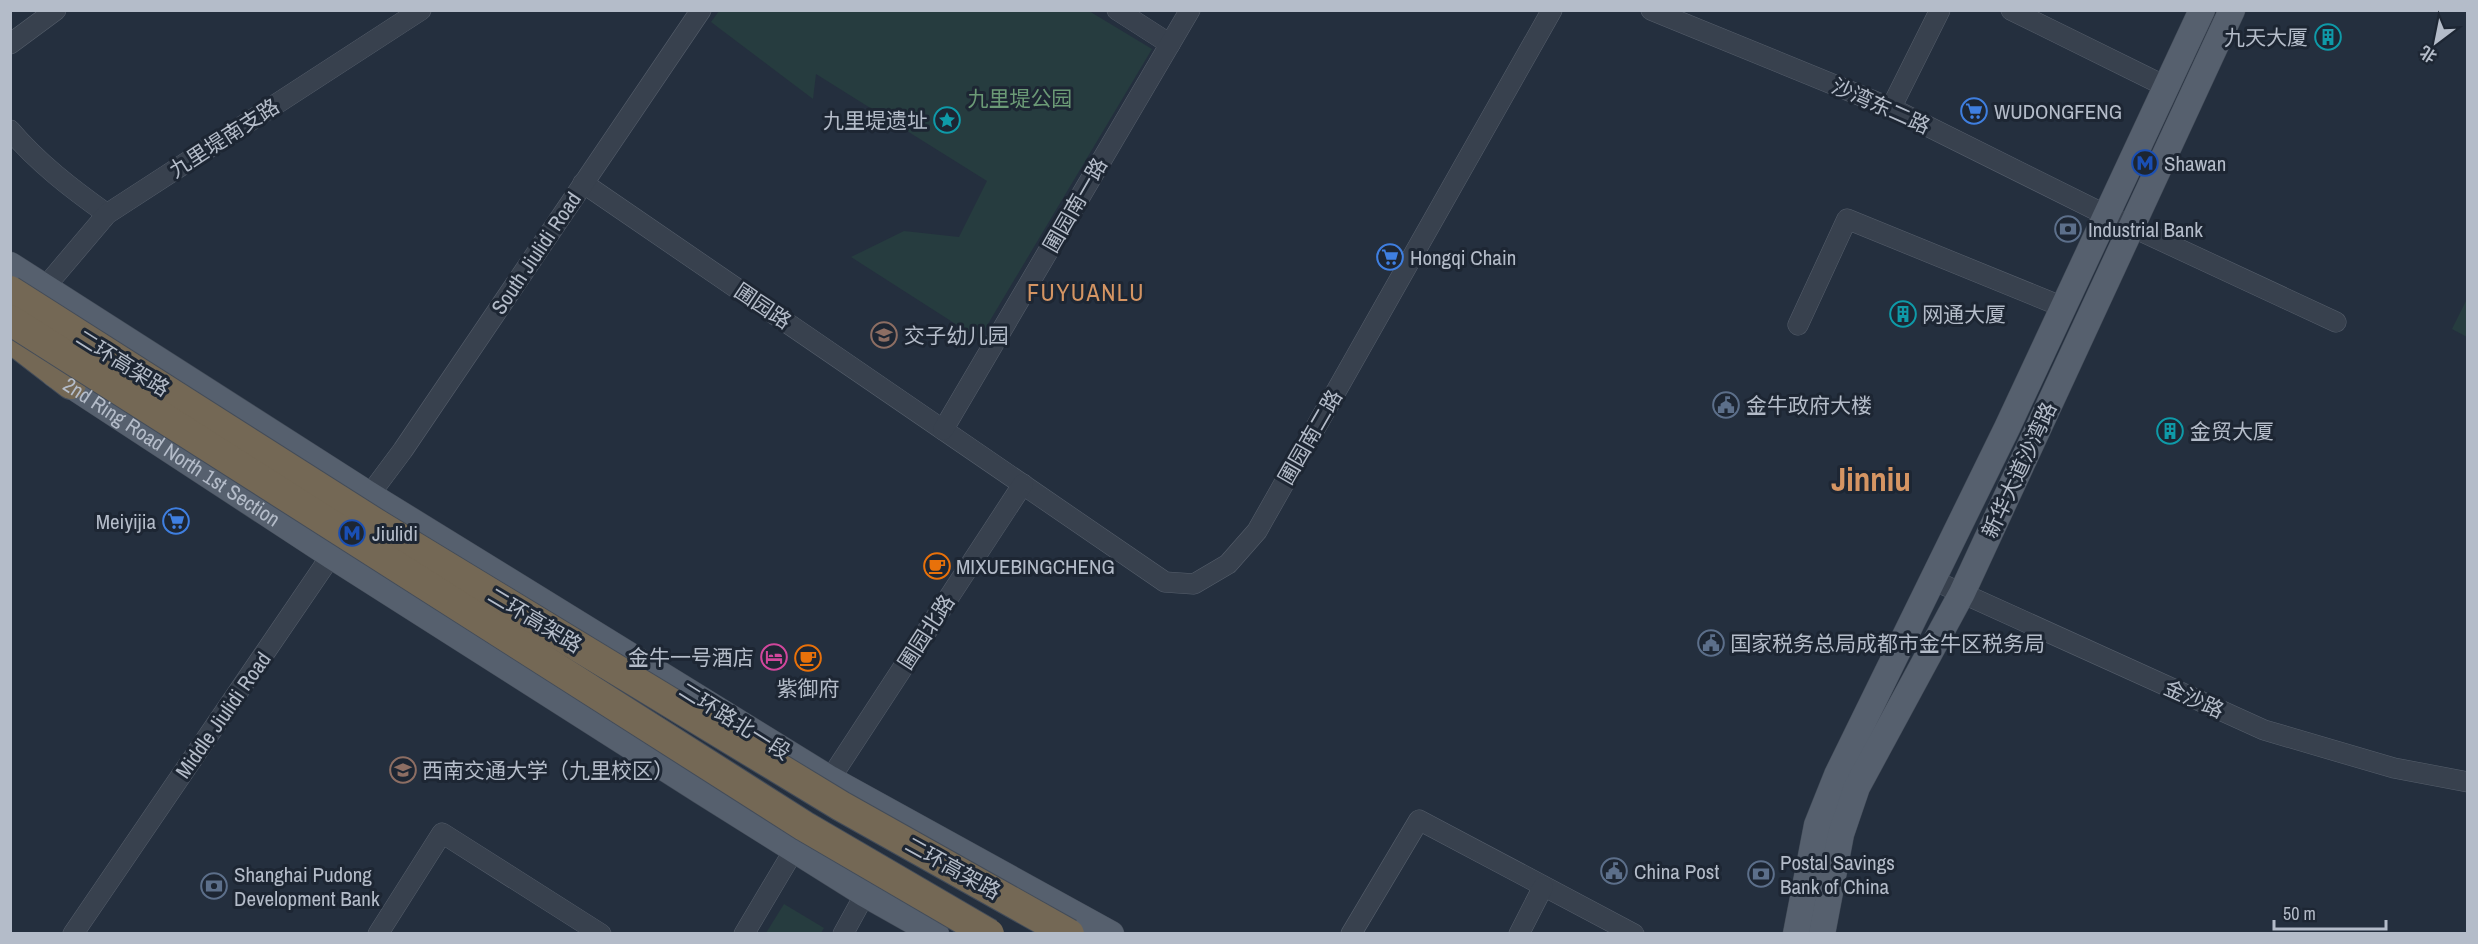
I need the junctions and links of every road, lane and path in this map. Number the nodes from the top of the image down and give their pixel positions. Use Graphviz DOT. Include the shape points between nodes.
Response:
graph roads {
  1 [pos="56,10"];
  2 [pos="421,10"];
  3 [pos="701,10"];
  4 [pos="1117,10"];
  5 [pos="1190,10"];
  6 [pos="1552,10"];
  7 [pos="1651,10"];
  8 [pos="1940,10"];
  9 [pos="2011,10"];
  10 [pos="2202,10"];
  11 [pos="2232,10"];
  12 [pos="10,44"];
  13 [pos="1170,44"];
  14 [pos="2167,87"];
  15 [pos="1891,108"];
  16 [pos="10,130"];
  17 [pos="583,183"];
  18 [pos="107,214"];
  19 [pos="2106,215"];
  20 [pos="2133,227"];
  21 [pos="10,265"];
  22 [pos="46,286"];
  23 [pos="10,291"];
  24 [pos="2063,307"];
  25 [pos="10,320"];
  26 [pos="2336,322"];
  27 [pos="1798,325"];
  28 [pos="10,337"];
  29 [pos="10,348"];
  30 [pos="70,384"];
  31 [pos="943,430"];
  32 [pos="1023,484"];
  33 [pos="368,494"];
  34 [pos="332,556"];
  35 [pos="1933,580"];
  36 [pos="1962,593"];
  37 [pos="830,779"];
  38 [pos="2468,782"];
  39 [pos="794,850"];
  40 [pos="1543,887"];
  41 [pos="866,894"];
  42 [pos="73,933"];
  43 [pos="378,933"];
  44 [pos="601,933"];
  45 [pos="744,933"];
  46 [pos="843,933"];
  47 [pos="936,933"];
  48 [pos="989,933"];
  49 [pos="1069,933"];
  50 [pos="1111,933"];
  51 [pos="1352,933"];
  52 [pos="1519,933"];
  53 [pos="1634,933"];
  54 [pos="1796,933"];
  55 [pos="1822,933"];
  1 -- 12 [label="street"];
  2 -- 18 [label="street, 九里堤南支路"];
  3 -- 17 [label="street, South Jiulidi Road"];
  4 -- 13 [label="street"];
  5 -- 13 [label="street, 圃园南一路"];
  6 -- 32 [label="street, 圃园南二路" via="1257,531 1228,564 1194,584 1165,582"];
  7 -- 15 [label="street, 沙湾东二路"];
  8 -- 15 [label="street"];
  9 -- 14 [label="street"];
  10 -- 14 [label="main road, 新华大道沙湾路"];
  11 -- 20 [label="main road, 新华大道沙湾路"];
  13 -- 31 [label="street, 圃园南一路"];
  14 -- 19 [label="main road, 新华大道沙湾路"];
  15 -- 19 [label="street, 沙湾东二路"];
  16 -- 18 [label="street" via="67,185"];
  17 -- 31 [label="street, 圃园路"];
  17 -- 33 [label="street, South Jiulidi Road" via="403,450"];
  18 -- 22 [label="street, 九里堤南支路"];
  19 -- 20 [label="street, 沙湾东二路"];
  19 -- 24 [label="main road, 新华大道沙湾路"];
  20 -- 26 [label="street, 沙湾东二路"];
  20 -- 36 [label="main road, 新华大道沙湾路"];
  21 -- 22 [label="main road"];
  22 -- 33 [label="main road"];
  23 -- 49 [label="highway, 二环高架路, bridge" via="418,550 841,806"];
  24 -- 27 [label="street" via="1847,219"];
  24 -- 35 [label="main road, 新华大道沙湾路"];
  25 -- 48 [label="highway, 二环高架路, bridge" via="804,826"];
  28 -- 30 [label="highway"];
  29 -- 30 [label="main road, 2nd Ring Road North 1st Section"];
  30 -- 34 [label="main road, 2nd Ring Road North 1st Section"];
  31 -- 32 [label="street, 圃园南二路"];
  32 -- 37 [label="street, 圃园北路"];
  33 -- 34 [label="street, Middle Jiulidi Road"];
  33 -- 37 [label="main road, 二环路北一段"];
  34 -- 39 [label="main road"];
  34 -- 42 [label="street, Middle Jiulidi Road"];
  35 -- 36 [label="street, 金沙路"];
  35 -- 54 [label="main road, 新华大道沙湾路" via="1837,775 1817,825"];
  36 -- 38 [label="street, 金沙路" via="2264,730 2385,766"];
  36 -- 55 [label="main road, 新华大道沙湾路" via="1857,787 1841,834"];
  37 -- 50 [label="main road, 二环路北一段"];
  39 -- 41 [label="main road"];
  39 -- 45 [label="street"];
  40 -- 51 [label="street" via="1419,820"];
  40 -- 52 [label="street"];
  40 -- 53 [label="street"];
  41 -- 46 [label="street"];
  41 -- 47 [label="main road"];
  43 -- 44 [label="street" via="442,833"];
}
